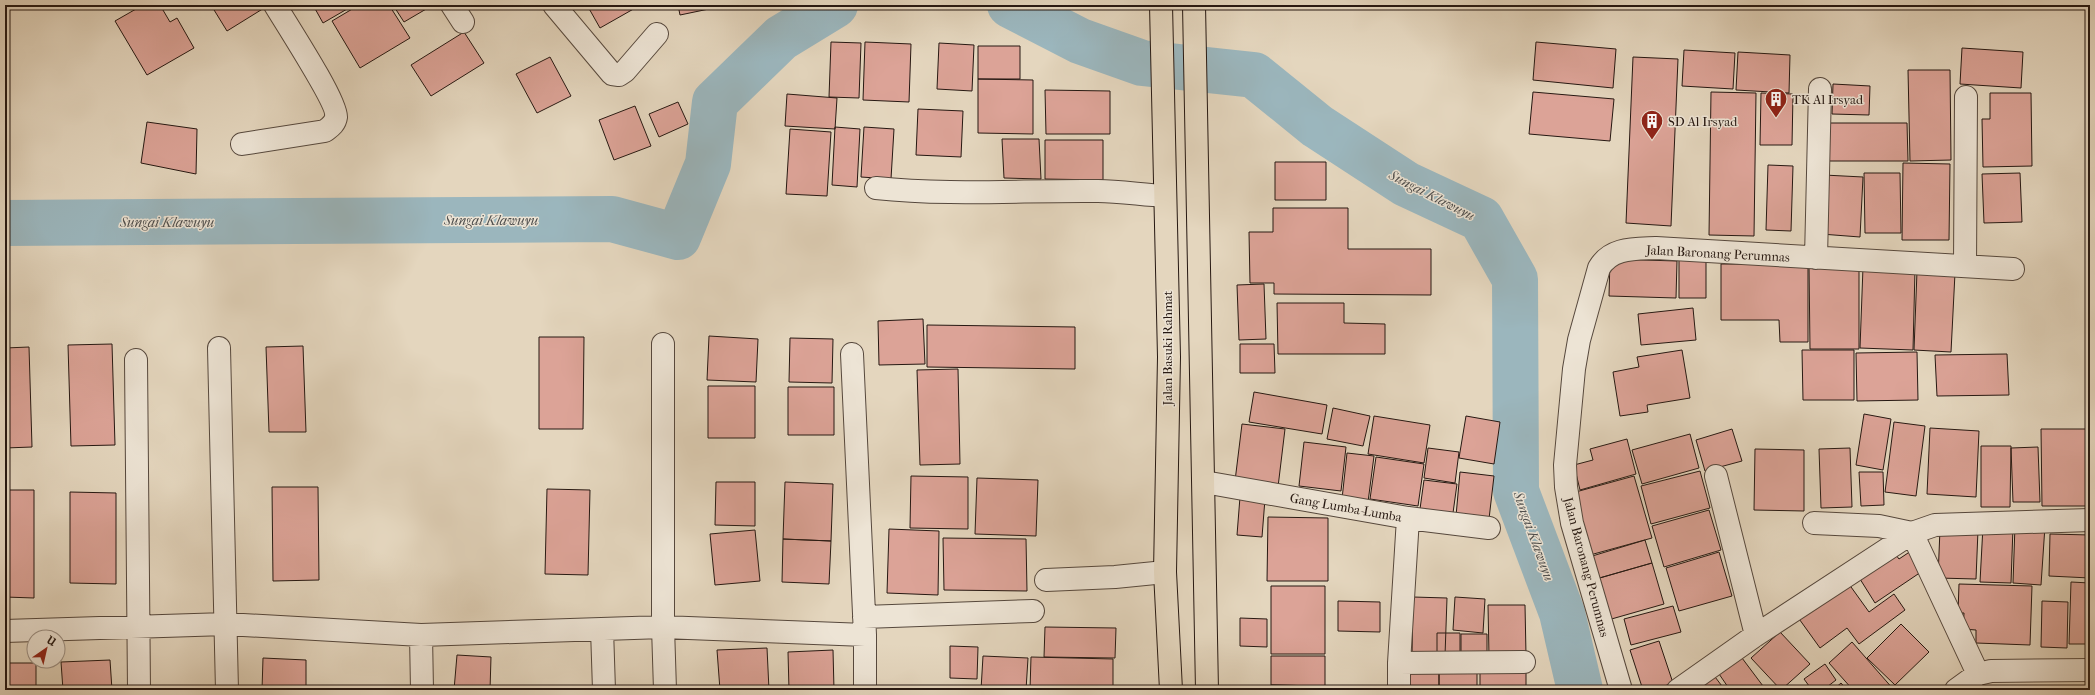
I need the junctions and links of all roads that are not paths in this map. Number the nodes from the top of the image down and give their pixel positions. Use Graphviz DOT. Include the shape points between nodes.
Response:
graph roads {
  1 [pos="275,5"];
  2 [pos="554,5"];
  3 [pos="1161,5"];
  4 [pos="1194,5"];
  5 [pos="657,34"];
  6 [pos="1820,89"];
  7 [pos="1966,97"];
  8 [pos="242,144"];
  9 [pos="876,188"];
  10 [pos="1165,196"];
  11 [pos="1816,258"];
  12 [pos="1965,266"];
  13 [pos="2013,269"];
  14 [pos="663,344"];
  15 [pos="220,348"];
  16 [pos="852,354"];
  17 [pos="1201,355"];
  18 [pos="1169,357"];
  19 [pos="136,360"];
  20 [pos="1716,476"];
  21 [pos="1204,482"];
  22 [pos="1408,518"];
  23 [pos="2090,520"];
  24 [pos="1814,523"];
  25 [pos="1489,528"];
  26 [pos="1912,533"];
  27 [pos="1165,572"];
  28 [pos="1046,580"];
  29 [pos="1033,611"];
  30 [pos="226,624"];
  31 [pos="138,626"];
  32 [pos="864,626"];
  33 [pos="663,627"];
  34 [pos="602,629"];
  35 [pos="5,631"];
  36 [pos="421,635"];
  37 [pos="1756,636"];
  38 [pos="1524,662"];
  39 [pos="1399,663"];
  40 [pos="2090,670"];
  41 [pos="1978,674"];
  42 [pos="139,690"];
  43 [pos="227,690"];
  44 [pos="422,690"];
  45 [pos="604,690"];
  46 [pos="665,690"];
  47 [pos="865,690"];
  48 [pos="1171,690"];
  49 [pos="1207,690"];
  50 [pos="1399,690"];
  51 [pos="1621,690"];
  52 [pos="1678,690"];
  53 [pos="1956,690"];
  1 -- 8 [label="street" via="319,78 336,116 332,126 325,131"];
  2 -- 5 [label="street" via="612,74 619,75 625,71"];
  3 -- 10 [label="highway, Jalan Basuki Rahmat"];
  4 -- 17 [label="highway"];
  6 -- 11 [label="street"];
  7 -- 12 [label="street"];
  9 -- 10 [label="street" via="926,191 1099,191"];
  10 -- 18 [label="highway, Jalan Basuki Rahmat"];
  11 -- 12 [label="street, Jalan Baronang Perumnas"];
  11 -- 51 [label="street, Jalan Baronang Perumnas" via="1642,248 1610,254 1599,268 1579,340 1574,369 1565,465 1566,486 1572,523"];
  12 -- 13 [label="street, Jalan Baronang Perumnas"];
  14 -- 33 [label="street"];
  15 -- 30 [label="street"];
  16 -- 32 [label="street"];
  17 -- 18 [label="highway"];
  17 -- 21 [label="highway"];
  18 -- 27 [label="highway, Jalan Basuki Rahmat"];
  19 -- 31 [label="street"];
  20 -- 37 [label="street"];
  21 -- 22 [label="street, Gang Lumba-Lumba"];
  21 -- 49 [label="highway"];
  22 -- 25 [label="street, Gang Lumba-Lumba"];
  22 -- 39 [label="street"];
  23 -- 26 [label="street" via="1935,525"];
  24 -- 26 [label="street" via="1879,526"];
  26 -- 37 [label="street"];
  26 -- 41 [label="street"];
  27 -- 28 [label="street"];
  27 -- 48 [label="highway, Jalan Basuki Rahmat"];
  29 -- 32 [label="street"];
  30 -- 31 [label="street"];
  30 -- 36 [label="street"];
  30 -- 43 [label="street"];
  31 -- 35 [label="street"];
  31 -- 42 [label="street"];
  32 -- 33 [label="street"];
  32 -- 47 [label="street"];
  33 -- 34 [label="street"];
  33 -- 46 [label="street"];
  34 -- 36 [label="street"];
  34 -- 45 [label="street"];
  36 -- 44 [label="street"];
  37 -- 52 [label="street"];
  38 -- 39 [label="street"];
  39 -- 50 [label="street"];
  40 -- 41 [label="street" via="2007,670"];
  41 -- 53 [label="street"];
}
